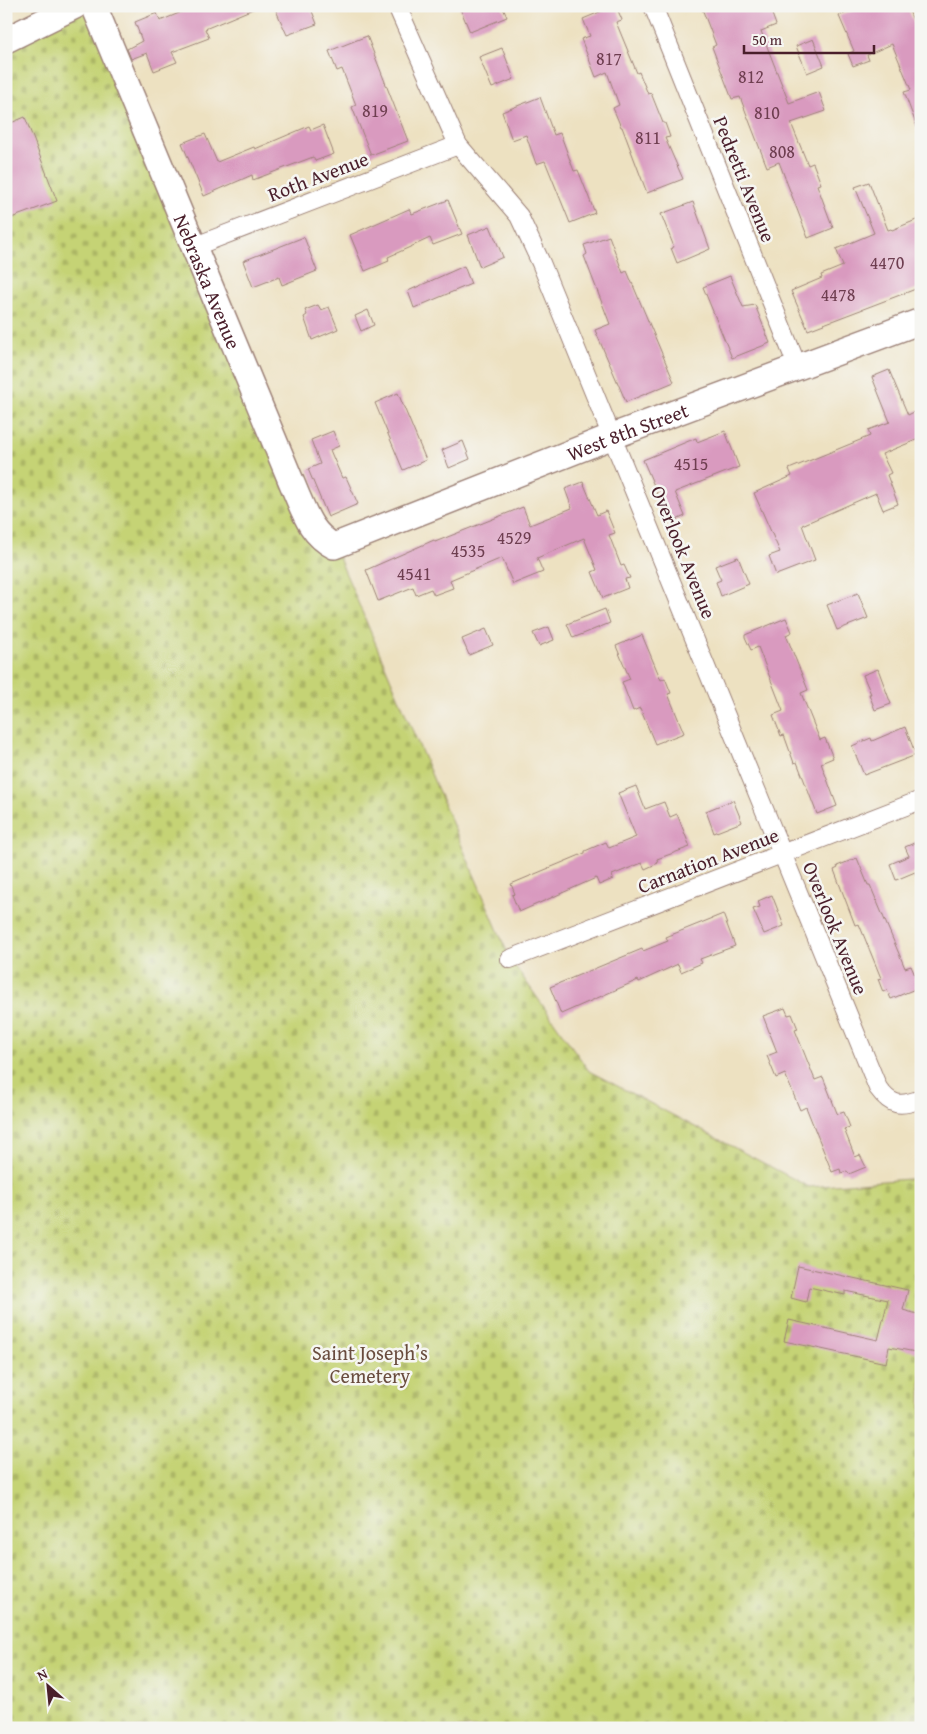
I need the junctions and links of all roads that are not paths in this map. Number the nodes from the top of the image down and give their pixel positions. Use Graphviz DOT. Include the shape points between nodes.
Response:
graph roads {
  1 [pos="74,6"];
  2 [pos="94,6"];
  3 [pos="397,6"];
  4 [pos="653,6"];
  5 [pos="6,40"];
  6 [pos="458,145"];
  7 [pos="193,247"];
  8 [pos="921,322"];
  9 [pos="798,368"];
  10 [pos="613,436"];
  11 [pos="334,546"];
  12 [pos="921,800"];
  13 [pos="784,854"];
  14 [pos="510,959"];
  15 [pos="921,1099"];
  1 -- 5 [label="street"];
  2 -- 7 [label="street, Nebraska Avenue"];
  3 -- 6 [label="street, Overlook Avenue"];
  4 -- 9 [label="street, Pedretti Avenue"];
  6 -- 7 [label="street, Roth Avenue"];
  6 -- 10 [label="street, Overlook Avenue" via="519,216"];
  7 -- 11 [label="street, Nebraska Avenue" via="308,521 324,541"];
  8 -- 9 [label="street, West 8th Street"];
  9 -- 10 [label="street, West 8th Street"];
  10 -- 11 [label="street, West 8th Street"];
  10 -- 13 [label="street, Overlook Avenue"];
  12 -- 13 [label="street, Carnation Avenue"];
  13 -- 14 [label="street, Carnation Avenue"];
  13 -- 15 [label="street, Overlook Avenue" via="878,1088 894,1103"];
}
